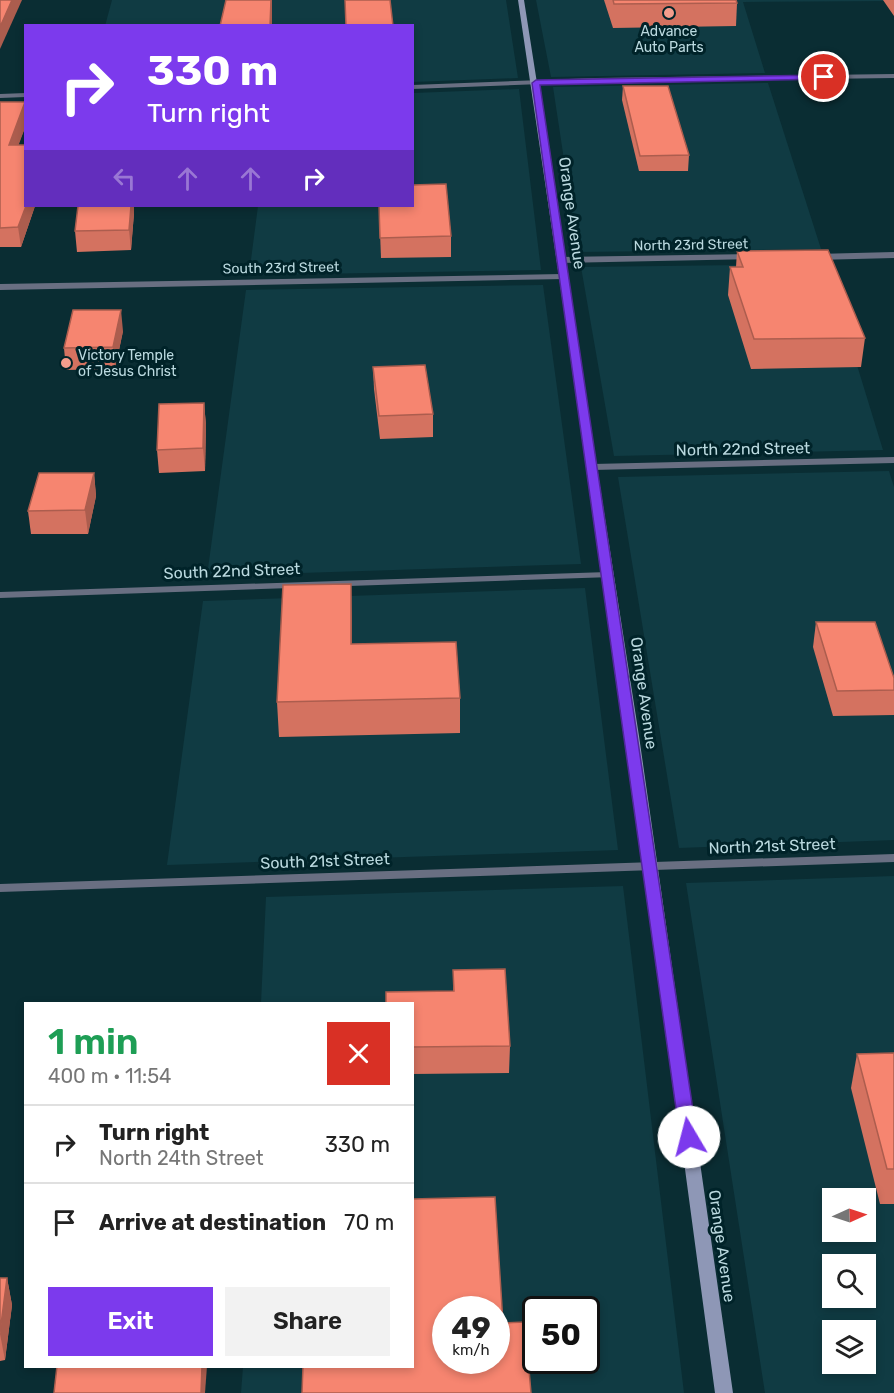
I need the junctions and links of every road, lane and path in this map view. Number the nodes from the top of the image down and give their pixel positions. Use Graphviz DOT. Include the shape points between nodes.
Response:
graph roads {
  1 [pos="521,0"];
  2 [pos="894,76"];
  3 [pos="536,83"];
  4 [pos="414,87"];
  5 [pos="24,95"];
  6 [pos="0,96"];
  7 [pos="894,255"];
  8 [pos="811,256"];
  9 [pos="763,257"];
  10 [pos="560,260"];
  11 [pos="562,277"];
  12 [pos="0,287"];
  13 [pos="894,460"];
  14 [pos="593,467"];
  15 [pos="608,575"];
  16 [pos="0,595"];
  17 [pos="894,858"];
  18 [pos="651,867"];
  19 [pos="0,888"];
  20 [pos="724,1393"];
  1 -- 3 [label="main road, Orange Avenue"];
  2 -- 3 [label="street"];
  3 -- 4 [label="street"];
  3 -- 10 [label="main road, Orange Avenue"];
  5 -- 6 [label="street"];
  7 -- 8 [label="street"];
  9 -- 10 [label="street, North 23rd Street"];
  10 -- 11 [label="main road, Orange Avenue"];
  11 -- 12 [label="street, South 23rd Street"];
  11 -- 14 [label="main road, Orange Avenue"];
  13 -- 14 [label="street, North 22nd Street"];
  14 -- 15 [label="main road, Orange Avenue"];
  15 -- 16 [label="street, South 22nd Street"];
  15 -- 18 [label="main road, Orange Avenue"];
  17 -- 18 [label="street, North 21st Street"];
  18 -- 19 [label="street, South 21st Street"];
  18 -- 20 [label="main road, Orange Avenue"];
}
